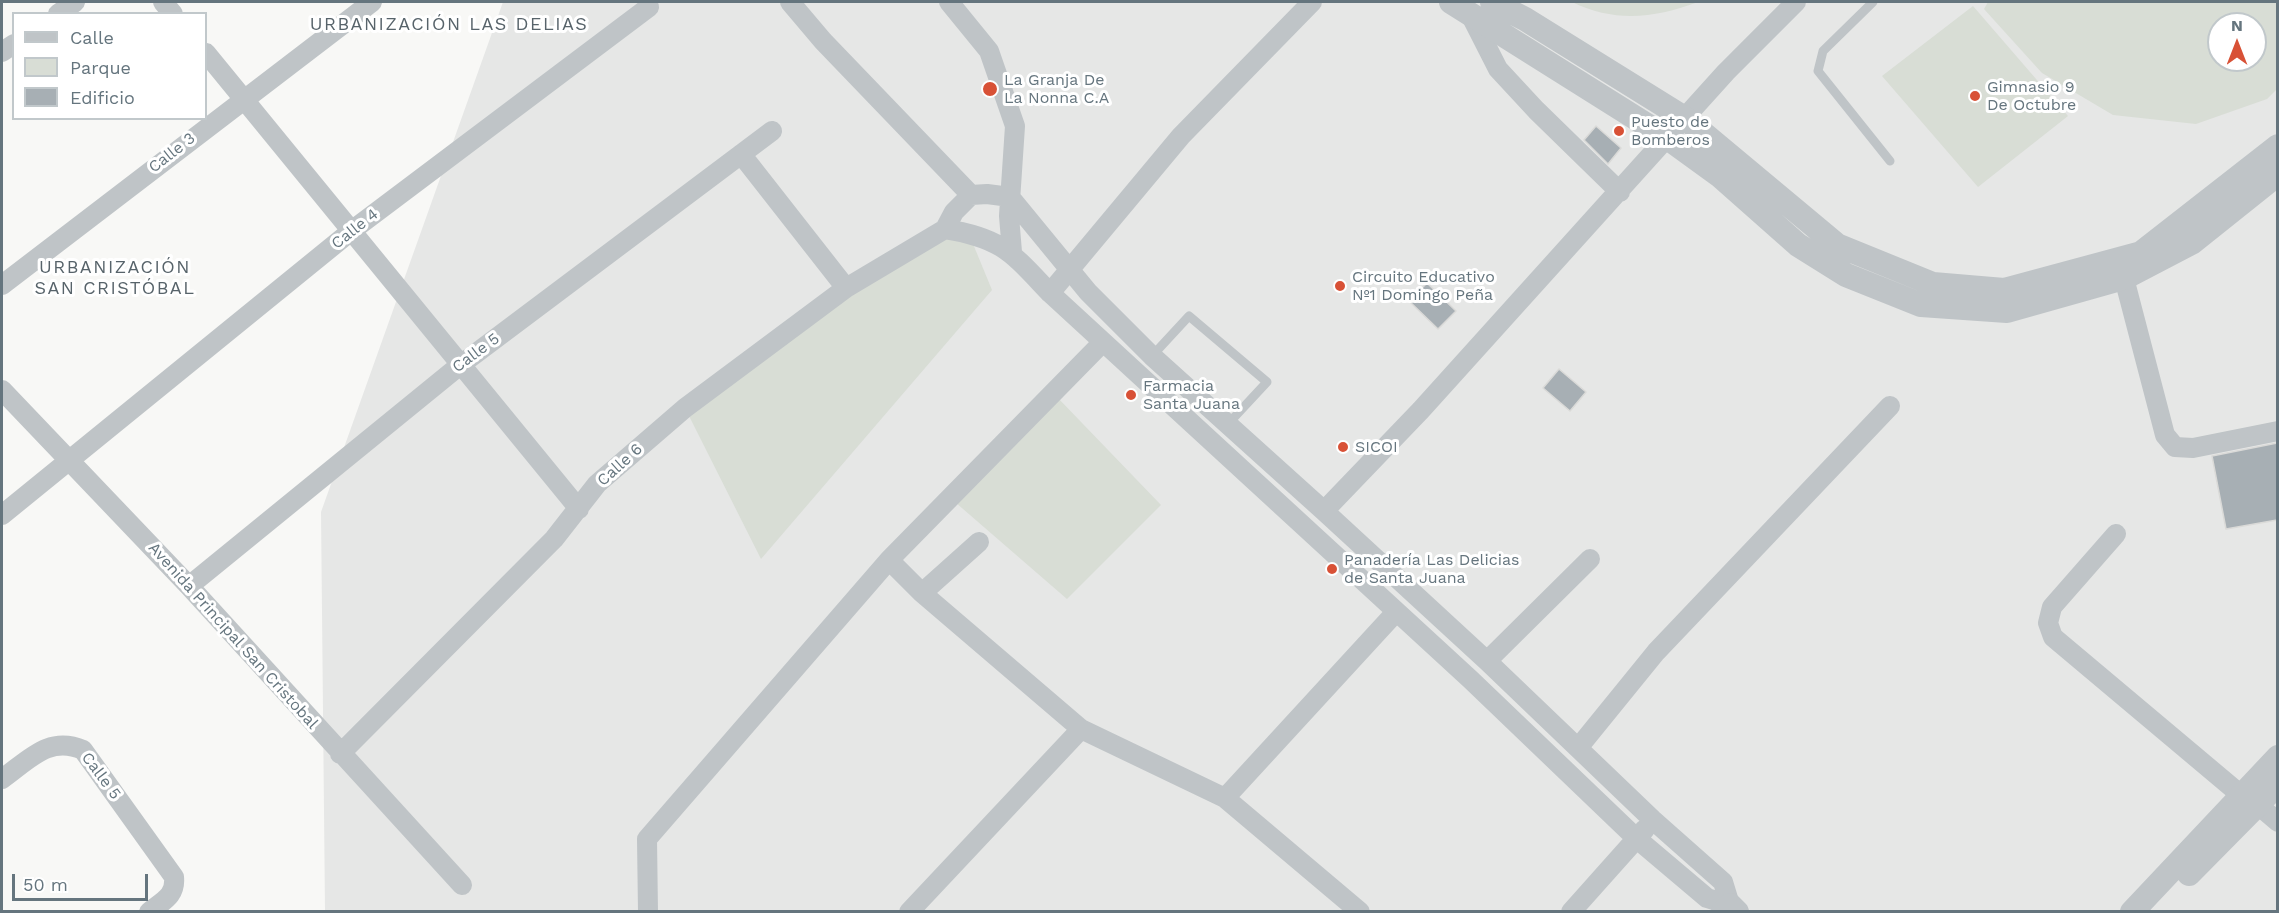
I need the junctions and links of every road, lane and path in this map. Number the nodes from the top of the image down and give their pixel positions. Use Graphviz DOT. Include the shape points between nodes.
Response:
graph roads {
  1 [pos="75,2"];
  2 [pos="372,2"];
  3 [pos="790,2"];
  4 [pos="949,2"];
  5 [pos="1492,2"];
  6 [pos="1796,2"];
  7 [pos="1873,2"];
  8 [pos="1460,6"];
  9 [pos="635,8"];
  10 [pos="1306,8"];
  11 [pos="61,12"];
  12 [pos="207,54"];
  13 [pos="243,98"];
  14 [pos="1686,118"];
  15 [pos="772,131"];
  16 [pos="1669,139"];
  17 [pos="2277,146"];
  18 [pos="741,154"];
  19 [pos="1890,161"];
  20 [pos="2277,174"];
  21 [pos="1620,192"];
  22 [pos="971,195"];
  23 [pos="1010,197"];
  24 [pos="945,229"];
  25 [pos="351,232"];
  26 [pos="1012,252"];
  27 [pos="1069,270"];
  28 [pos="2124,278"];
  29 [pos="2,285"];
  30 [pos="846,288"];
  31 [pos="1050,293"];
  32 [pos="1103,342"];
  33 [pos="1152,356"];
  34 [pos="459,366"];
  35 [pos="2,390"];
  36 [pos="1890,406"];
  37 [pos="1227,425"];
  38 [pos="2277,431"];
  39 [pos="69,459"];
  40 [pos="579,509"];
  41 [pos="1324,511"];
  42 [pos="2,515"];
  43 [pos="2116,534"];
  44 [pos="979,542"];
  45 [pos="1590,559"];
  46 [pos="889,560"];
  47 [pos="189,586"];
  48 [pos="922,593"];
  49 [pos="1396,612"];
  50 [pos="1487,661"];
  51 [pos="1081,729"];
  52 [pos="1578,748"];
  53 [pos="340,754"];
  54 [pos="2277,757"];
  55 [pos="2,779"];
  56 [pos="2277,784"];
  57 [pos="1225,798"];
  58 [pos="2249,800"];
  59 [pos="1653,820"];
  60 [pos="2277,822"];
  61 [pos="1636,838"];
  62 [pos="462,885"];
  63 [pos="1730,909"];
  64 [pos="149,912"];
  65 [pos="648,912"];
  66 [pos="909,912"];
  67 [pos="1360,912"];
  68 [pos="1570,912"];
  69 [pos="2132,912"];
  70 [pos="2151,912"];
  1 -- 11 [label="street"];
  2 -- 13 [label="street, Calle 3"];
  3 -- 22 [label="street"];
  4 -- 23 [label="street" via="989,51 1015,126"];
  5 -- 14 [label="street"];
  6 -- 14 [label="street"];
  7 -- 19 [label="lane" via="1823,51 1818,71"];
  8 -- 16 [label="street"];
  8 -- 21 [label="street" via="1498,69"];
  9 -- 25 [label="street, Calle 4"];
  10 -- 27 [label="street" via="1181,136"];
  12 -- 13 [label="street"];
  13 -- 25 [label="street"];
  13 -- 29 [label="street, Calle 3"];
  14 -- 16 [label="street"];
  14 -- 17 [label="street" via="1837,245 1933,284 2004,290 2141,253"];
  15 -- 18 [label="street, Calle 5"];
  16 -- 21 [label="street"];
  16 -- 28 [label="street" via="1720,176 1798,245 1846,275 1921,305 2007,311"];
  18 -- 30 [label="street"];
  18 -- 34 [label="street, Calle 5"];
  20 -- 28 [label="street" via="2193,242"];
  21 -- 41 [label="street"];
  22 -- 23 [label="street"];
  22 -- 24 [label="street" via="954,212"];
  23 -- 26 [label="street"];
  23 -- 27 [label="street"];
  24 -- 26 [label="street" via="976,234"];
  24 -- 30 [label="street, Calle 6"];
  25 -- 34 [label="street"];
  25 -- 39 [label="street, Calle 4"];
  26 -- 31 [label="street"];
  27 -- 31 [label="street"];
  27 -- 33 [label="street"];
  28 -- 38 [label="street" via="2165,435 2175,447 2193,448"];
  30 -- 40 [label="street, Calle 6" via="685,408 597,484"];
  31 -- 32 [label="street"];
  32 -- 46 [label="street"];
  32 -- 49 [label="street"];
  33 -- 37 [label="street"];
  33 -- 37 [label="lane" via="1189,316 1267,382"];
  34 -- 40 [label="street"];
  34 -- 47 [label="street, Calle 5"];
  35 -- 39 [label="street, Avenida Principal San Cristobal"];
  36 -- 52 [label="street" via="1656,652"];
  37 -- 41 [label="street"];
  39 -- 42 [label="street, Calle 4"];
  39 -- 47 [label="street, Avenida Principal San Cristobal"];
  40 -- 53 [label="street, Calle 6" via="554,539"];
  41 -- 50 [label="street"];
  43 -- 58 [label="street" via="2052,607 2048,623 2054,637"];
  44 -- 48 [label="street"];
  45 -- 50 [label="street"];
  46 -- 48 [label="street"];
  46 -- 65 [label="street" via="647,839"];
  47 -- 53 [label="street, Avenida Principal San Cristobal"];
  48 -- 51 [label="street"];
  49 -- 57 [label="street"];
  49 -- 61 [label="street"];
  50 -- 52 [label="street"];
  51 -- 57 [label="street"];
  51 -- 66 [label="street"];
  52 -- 59 [label="street"];
  53 -- 62 [label="street, Avenida Principal San Cristobal"];
  54 -- 58 [label="street"];
  55 -- 64 [label="street, Calle 5" via="51,745 68,743 83,750 174,877 171,895"];
  56 -- 58 [label="street"];
  57 -- 67 [label="street"];
  58 -- 60 [label="street"];
  58 -- 69 [label="street"];
  58 -- 70 [label="street"];
  59 -- 61 [label="street"];
  59 -- 63 [label="street" via="1723,882"];
  61 -- 63 [label="street" via="1707,898"];
  61 -- 68 [label="street"];
}
